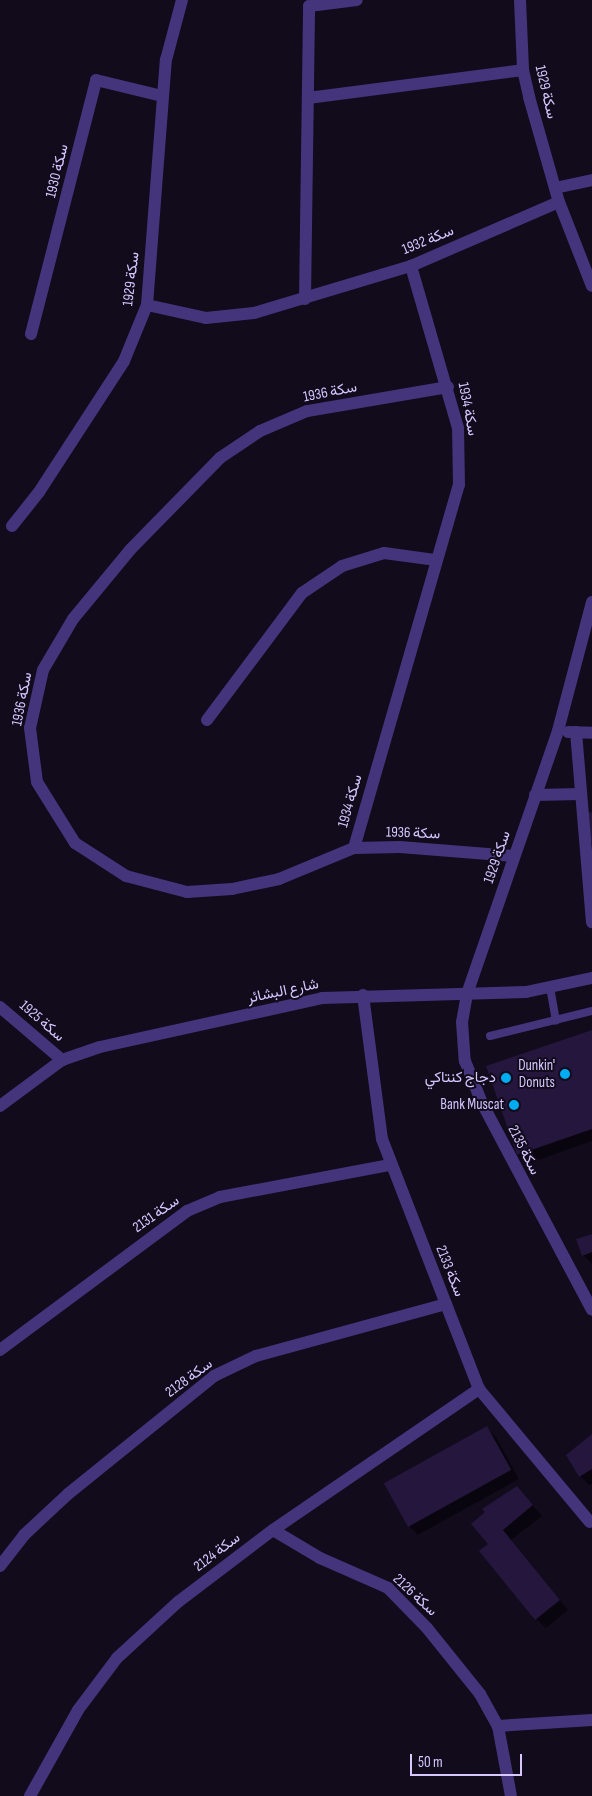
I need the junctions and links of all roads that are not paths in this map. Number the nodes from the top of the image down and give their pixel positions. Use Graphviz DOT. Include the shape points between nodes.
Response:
graph roads {
  1 [pos="182,0"];
  2 [pos="358,0"];
  3 [pos="520,0"];
  4 [pos="523,70"];
  5 [pos="162,96"];
  6 [pos="308,98"];
  7 [pos="592,180"];
  8 [pos="555,188"];
  9 [pos="559,202"];
  10 [pos="411,266"];
  11 [pos="592,286"];
  12 [pos="306,299"];
  13 [pos="147,305"];
  14 [pos="31,334"];
  15 [pos="448,387"];
  16 [pos="12,526"];
  17 [pos="435,560"];
  18 [pos="592,602"];
  19 [pos="207,720"];
  20 [pos="558,731"];
  21 [pos="576,732"];
  22 [pos="592,733"];
  23 [pos="580,794"];
  24 [pos="534,795"];
  25 [pos="354,848"];
  26 [pos="514,856"];
  27 [pos="592,922"];
  28 [pos="592,978"];
  29 [pos="550,986"];
  30 [pos="467,994"];
  31 [pos="363,995"];
  32 [pos="0,1007"];
  33 [pos="592,1011"];
  34 [pos="556,1020"];
  35 [pos="490,1036"];
  36 [pos="62,1060"];
  37 [pos="0,1106"];
  38 [pos="390,1165"];
  39 [pos="446,1304"];
  40 [pos="592,1310"];
  41 [pos="0,1350"];
  42 [pos="479,1389"];
  43 [pos="590,1522"];
  44 [pos="273,1530"];
  45 [pos="0,1566"];
  46 [pos="592,1720"];
  47 [pos="498,1726"];
  48 [pos="30,1796"];
  49 [pos="511,1796"];
  1 -- 5 [label="street, سكة 1929" via="166,60"];
  2 -- 6 [label="street" via="308,6"];
  3 -- 4 [label="street, سكة 1929"];
  4 -- 6 [label="street"];
  4 -- 8 [label="street, سكة 1929"];
  5 -- 13 [label="street, سكة 1929"];
  5 -- 14 [label="street, سكة 1930" via="96,80"];
  6 -- 12 [label="street"];
  7 -- 8 [label="street"];
  8 -- 9 [label="street, سكة 1929"];
  9 -- 10 [label="street, سكة 1932"];
  9 -- 11 [label="street, سكة 1929"];
  10 -- 12 [label="street, سكة 1932"];
  10 -- 15 [label="street, سكة 1934"];
  12 -- 13 [label="street, سكة 1932" via="254,313 206,318"];
  13 -- 16 [label="street, سكة 1929" via="124,361 39,492"];
  15 -- 17 [label="street, سكة 1934" via="458,428 459,485"];
  15 -- 25 [label="street, سكة 1936" via="307,411 260,431 220,458 130,550 73,619 43,670 30,728 37,782 75,843 126,876 187,892 232,889 279,879"];
  17 -- 19 [label="street" via="384,553 342,566 302,593"];
  17 -- 25 [label="street, سكة 1934"];
  18 -- 20 [label="street, سكة 1929"];
  20 -- 21 [label="street"];
  20 -- 24 [label="street, سكة 1929"];
  21 -- 22 [label="street"];
  21 -- 23 [label="street"];
  23 -- 24 [label="street"];
  23 -- 27 [label="street"];
  24 -- 26 [label="street, سكة 1929"];
  25 -- 26 [label="street, سكة 1936" via="400,847"];
  26 -- 30 [label="street, سكة 1929"];
  28 -- 29 [label="street, شارع البشائر"];
  29 -- 30 [label="street, شارع البشائر" via="526,992"];
  29 -- 34 [label="lane"];
  30 -- 31 [label="street, شارع البشائر"];
  30 -- 40 [label="street, سكة 2135" via="462,1022 464,1061 505,1151"];
  31 -- 36 [label="street, شارع البشائر" via="322,998 100,1047"];
  31 -- 38 [label="street, سكة 2133" via="382,1139"];
  32 -- 36 [label="street, سكة 1925"];
  33 -- 34 [label="lane"];
  34 -- 35 [label="lane"];
  36 -- 37 [label="street, شارع البشائر"];
  38 -- 39 [label="street, سكة 2133"];
  38 -- 41 [label="street, سكة 2131" via="220,1196 187,1211"];
  39 -- 42 [label="street, سكة 2133"];
  39 -- 45 [label="street, سكة 2128" via="256,1356 214,1376 68,1494 24,1535"];
  42 -- 43 [label="street, سكة 2133"];
  42 -- 44 [label="street, سكة 2124"];
  44 -- 47 [label="street, سكة 2126" via="320,1558 388,1588 427,1628 474,1687"];
  44 -- 48 [label="street, سكة 2124" via="178,1602 117,1658 78,1710"];
  46 -- 47 [label="street"];
  47 -- 49 [label="street, سكة 2126"];
}
